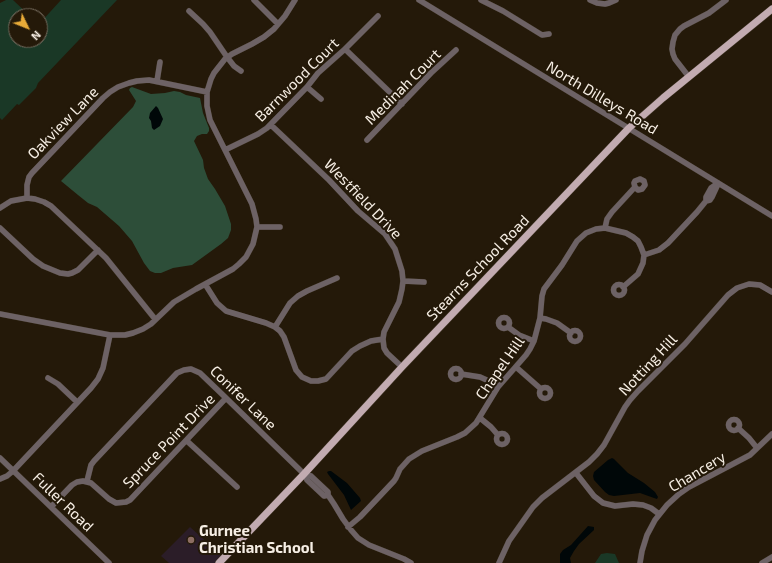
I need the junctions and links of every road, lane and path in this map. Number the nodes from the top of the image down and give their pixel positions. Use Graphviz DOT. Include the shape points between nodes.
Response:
graph roads {
  1 [pos="254,0"];
  2 [pos="295,0"];
  3 [pos="419,0"];
  4 [pos="590,0"];
  5 [pos="616,0"];
  6 [pos="726,0"];
  7 [pos="484,1"];
  8 [pos="772,9"];
  9 [pos="189,12"];
  10 [pos="378,16"];
  11 [pos="278,24"];
  12 [pos="549,34"];
  13 [pos="345,49"];
  14 [pos="456,50"];
  15 [pos="227,57"];
  16 [pos="160,62"];
  17 [pos="242,71"];
  18 [pos="689,77"];
  19 [pos="156,81"];
  20 [pos="307,86"];
  21 [pos="207,92"];
  22 [pos="321,99"];
  23 [pos="402,104"];
  24 [pos="271,125"];
  25 [pos="629,128"];
  26 [pos="367,140"];
  27 [pos="225,150"];
  28 [pos="718,183"];
  29 [pos="635,187"];
  30 [pos="27,198"];
  31 [pos="0,208"];
  32 [pos="772,216"];
  33 [pos="257,227"];
  34 [pos="280,227"];
  35 [pos="0,228"];
  36 [pos="605,228"];
  37 [pos="98,250"];
  38 [pos="644,255"];
  39 [pos="337,278"];
  40 [pos="403,281"];
  41 [pos="424,282"];
  42 [pos="205,284"];
  43 [pos="623,286"];
  44 [pos="772,292"];
  45 [pos="0,314"];
  46 [pos="540,318"];
  47 [pos="155,319"];
  48 [pos="275,327"];
  49 [pos="508,327"];
  50 [pos="571,333"];
  51 [pos="110,335"];
  52 [pos="383,339"];
  53 [pos="534,341"];
  54 [pos="402,367"];
  55 [pos="516,367"];
  56 [pos="461,374"];
  57 [pos="48,378"];
  58 [pos="498,387"];
  59 [pos="541,389"];
  60 [pos="226,398"];
  61 [pos="77,402"];
  62 [pos="480,418"];
  63 [pos="738,428"];
  64 [pos="772,434"];
  65 [pos="498,435"];
  66 [pos="187,441"];
  67 [pos="757,448"];
  68 [pos="0,458"];
  69 [pos="13,471"];
  70 [pos="576,473"];
  71 [pos="304,474"];
  72 [pos="0,479"];
  73 [pos="86,481"];
  74 [pos="237,487"];
  75 [pos="51,507"];
  76 [pos="659,514"];
  77 [pos="348,527"];
  78 [pos="772,557"];
  79 [pos="109,563"];
  80 [pos="219,563"];
  81 [pos="411,563"];
  82 [pos="499,563"];
  83 [pos="640,563"];
  84 [pos="762,563"];
  1 -- 11 [label="street"];
  2 -- 11 [label="street"];
  3 -- 25 [label="street, North Dilleys Road"];
  4 -- 5 [label="street" via="605,4"];
  6 -- 18 [label="street" via="709,13 684,26 675,35 672,42 673,54"];
  7 -- 12 [label="street" via="542,35"];
  8 -- 18 [label="main road, Stearns School Road"];
  9 -- 15 [label="street" via="210,32"];
  10 -- 13 [label="street, Barnwood Court"];
  11 -- 15 [label="street" via="264,37"];
  13 -- 20 [label="street, Barnwood Court"];
  13 -- 23 [label="street"];
  14 -- 23 [label="street, Medinah Court"];
  15 -- 17 [label="street"];
  15 -- 21 [label="street" via="214,73"];
  16 -- 19 [label="street"];
  18 -- 25 [label="main road, Stearns School Road"];
  19 -- 21 [label="street, Oakview Lane"];
  19 -- 30 [label="street, Oakview Lane" via="129,83 118,87 103,98 29,177"];
  20 -- 22 [label="street"];
  20 -- 24 [label="street, Barnwood Court"];
  21 -- 27 [label="street" via="210,120"];
  23 -- 26 [label="street, Medinah Court"];
  24 -- 27 [label="street, Barnwood Court"];
  24 -- 40 [label="street, Westfield Drive" via="358,211 385,234 398,255"];
  25 -- 28 [label="street, North Dilleys Road"];
  25 -- 54 [label="main road, Stearns School Road"];
  27 -- 33 [label="street" via="252,204"];
  28 -- 32 [label="street, North Dilleys Road"];
  28 -- 38 [label="street" via="710,200 706,201 668,243 659,250"];
  29 -- 36 [label="street" via="612,212"];
  30 -- 31 [label="street" via="11,201"];
  30 -- 37 [label="street" via="50,206"];
  33 -- 34 [label="street"];
  33 -- 42 [label="street" via="253,244 246,257 233,269"];
  35 -- 37 [label="street" via="33,259 60,273 68,274 78,270"];
  36 -- 38 [label="street, Chapel Hill" via="633,237 640,244"];
  36 -- 46 [label="street, Chapel Hill" via="589,231 576,242 544,289"];
  37 -- 47 [label="street"];
  38 -- 43 [label="street" via="640,271"];
  39 -- 48 [label="street" via="298,296 290,303"];
  40 -- 41 [label="street"];
  40 -- 52 [label="street, Westfield Drive" via="399,302"];
  42 -- 47 [label="street" via="174,302"];
  42 -- 48 [label="street" via="217,303 226,311"];
  44 -- 70 [label="street, Notting Hill" via="760,285 749,284 737,288 728,295 635,395 625,407 601,450"];
  45 -- 51 [label="street"];
  46 -- 50 [label="street" via="557,323"];
  46 -- 53 [label="street, Chapel Hill"];
  47 -- 51 [label="street" via="133,333"];
  48 -- 52 [label="street" via="284,337 296,370 305,379 313,382 326,379 360,346"];
  49 -- 53 [label="street"];
  51 -- 61 [label="street" via="98,379"];
  52 -- 54 [label="street" via="387,353"];
  53 -- 55 [label="street, Chapel Hill"];
  54 -- 71 [label="main road, Stearns School Road"];
  55 -- 58 [label="street, Chapel Hill"];
  55 -- 59 [label="street"];
  56 -- 58 [label="street" via="480,377"];
  57 -- 61 [label="street"];
  58 -- 62 [label="street, Chapel Hill"];
  60 -- 66 [label="street, Spruce Point Drive"];
  60 -- 71 [label="street, Conifer Lane"];
  60 -- 73 [label="street, Conifer Lane" via="197,371 187,369 177,373 94,461"];
  61 -- 69 [label="street"];
  62 -- 65 [label="street"];
  62 -- 77 [label="street, Chapel Hill" via="465,433 409,459 394,481"];
  63 -- 67 [label="street"];
  64 -- 67 [label="street, Chancery"];
  66 -- 73 [label="street, Spruce Point Drive" via="126,502 111,501"];
  66 -- 74 [label="street"];
  67 -- 76 [label="street, Chancery" via="746,457 688,488"];
  68 -- 69 [label="street, Fuller Road"];
  69 -- 72 [label="street"];
  69 -- 75 [label="street, Fuller Road"];
  70 -- 76 [label="street" via="594,496 603,503 615,506 638,504"];
  70 -- 82 [label="street, Notting Hill" via="533,507 509,541"];
  71 -- 77 [label="street" via="311,476 328,492"];
  71 -- 80 [label="main road, Stearns School Road"];
  73 -- 75 [label="street" via="72,485"];
  75 -- 79 [label="street, Fuller Road"];
  76 -- 83 [label="street, Chancery" via="647,536"];
  77 -- 81 [label="street" via="369,545"];
  78 -- 84 [label="street"];
}
